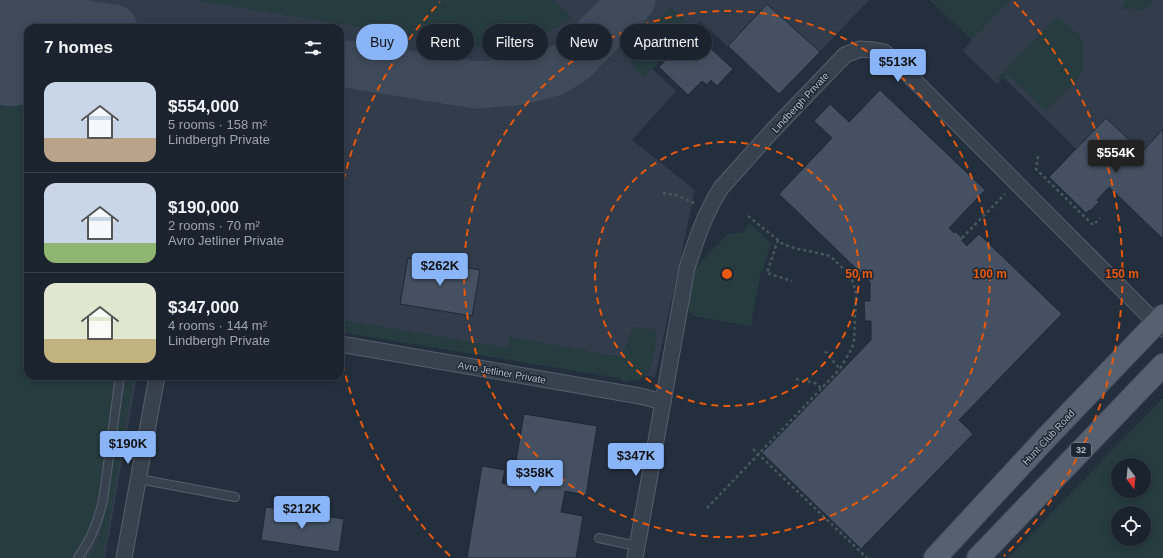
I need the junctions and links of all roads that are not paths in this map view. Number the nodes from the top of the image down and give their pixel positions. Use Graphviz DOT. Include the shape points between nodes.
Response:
graph roads {
  1 [pos="1161,323"];
  2 [pos="344,345"];
  3 [pos="1163,364"];
  4 [pos="119,380"];
  5 [pos="156,380"];
  6 [pos="664,402"];
  7 [pos="139,479"];
  8 [pos="235,497"];
  9 [pos="599,538"];
  10 [pos="636,552"];
  11 [pos="78,558"];
  12 [pos="124,558"];
  13 [pos="934,558"];
  14 [pos="978,558"];
  1 -- 6 [label="street, Lindbergh Private" via="898,64 884,52 860,49 845,55 822,78 728,180 710,205 687,268"];
  1 -- 13 [label="main road, Hunt Club Road" via="1046,438"];
  2 -- 6 [label="street, Avro Jetliner Private" via="633,394"];
  3 -- 14 [label="main road, 32"];
  4 -- 11 [label="lane" via="103,501 90,541"];
  5 -- 7 [label="street"];
  6 -- 10 [label="street, Lindbergh Private"];
  7 -- 8 [label="lane"];
  7 -- 12 [label="street"];
  9 -- 10 [label="lane"];
}
